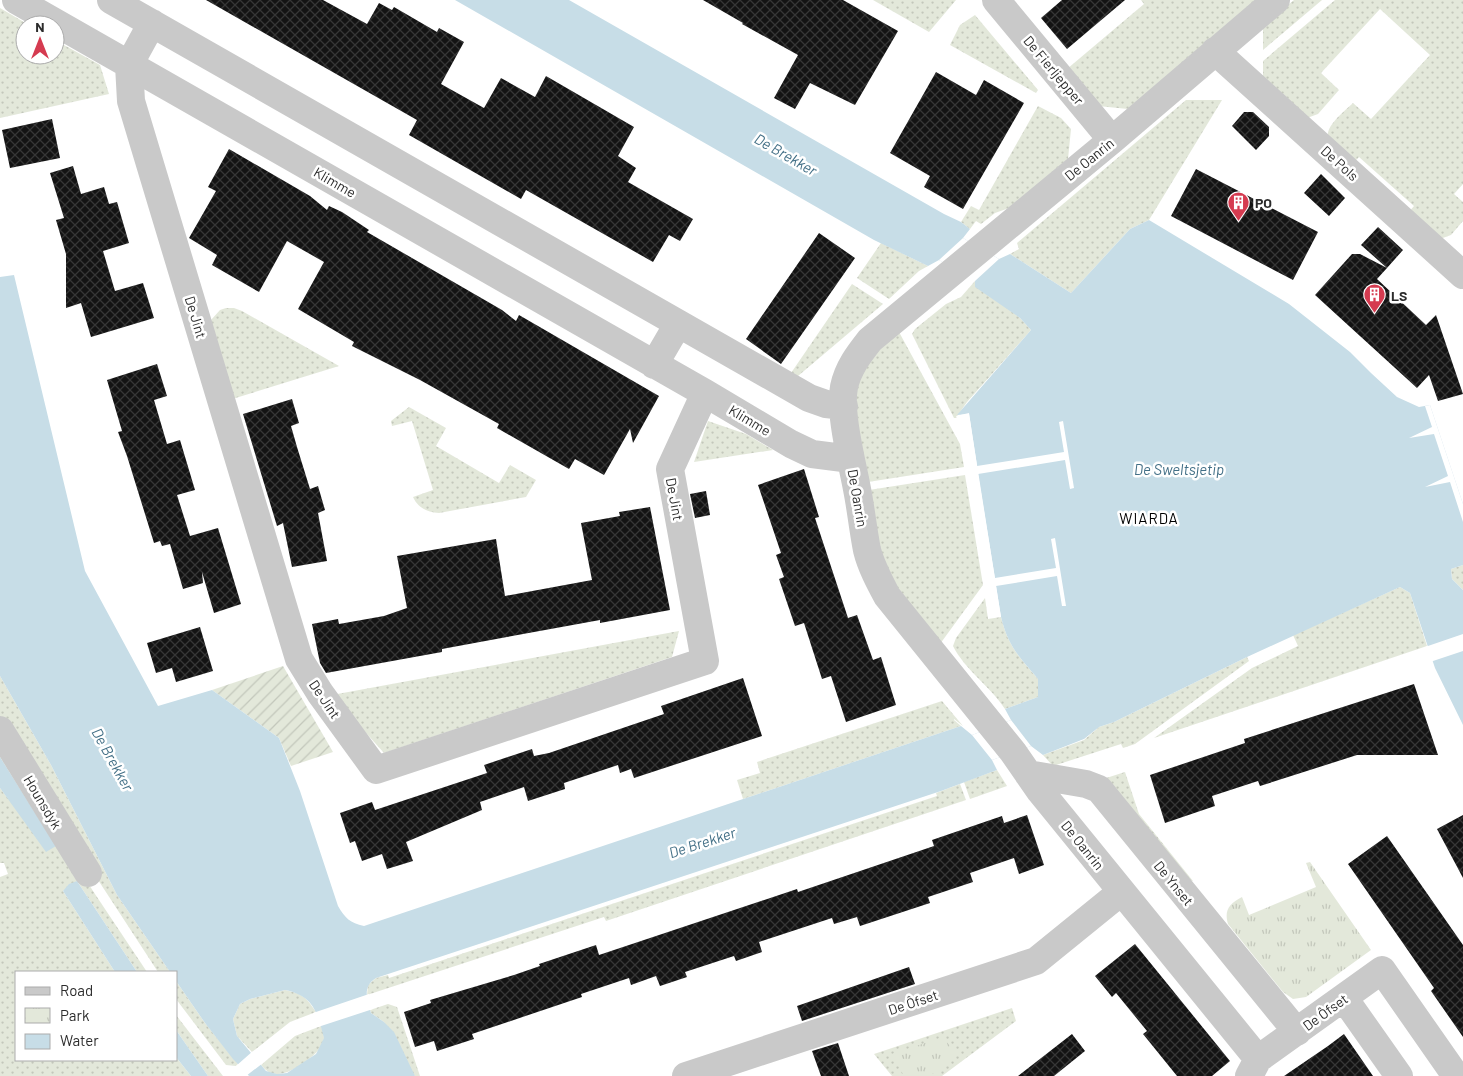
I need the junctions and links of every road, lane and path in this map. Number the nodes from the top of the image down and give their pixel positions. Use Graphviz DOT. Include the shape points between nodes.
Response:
graph roads {
  1 [pos="16,0"];
  2 [pos="111,0"];
  3 [pos="996,0"];
  4 [pos="1276,0"];
  5 [pos="152,23"];
  6 [pos="1215,51"];
  7 [pos="130,65"];
  8 [pos="1112,140"];
  9 [pos="1463,275"];
  10 [pos="678,324"];
  11 [pos="654,364"];
  12 [pos="706,393"];
  13 [pos="844,406"];
  14 [pos="851,459"];
  15 [pos="0,730"];
  16 [pos="1026,770"];
  17 [pos="88,873"];
  18 [pos="1121,892"];
  19 [pos="1344,998"];
  20 [pos="1297,1032"];
  21 [pos="1253,1068"];
  22 [pos="686,1076"];
  23 [pos="1398,1076"];
  24 [pos="1456,1076"];
  1 -- 7 [label="street, Klimme"];
  2 -- 5 [label="street"];
  3 -- 8 [label="street, De Fierljepper"];
  4 -- 6 [label="street, De Oanrin"];
  5 -- 7 [label="street, De Jint"];
  5 -- 10 [label="street"];
  6 -- 8 [label="street, De Oanrin"];
  6 -- 9 [label="street, De Pols"];
  7 -- 11 [label="street, Klimme"];
  7 -- 12 [label="street, De Jint" via="131,101 299,659 376,770 705,661 670,469"];
  8 -- 13 [label="street, De Oanrin" via="870,340 856,357 848,375"];
  10 -- 11 [label="street"];
  10 -- 13 [label="street" via="809,398"];
  11 -- 12 [label="street, Klimme"];
  12 -- 14 [label="street, Klimme" via="812,454"];
  13 -- 14 [label="street, De Oanrin"];
  14 -- 16 [label="street, De Oanrin" via="868,551 887,596"];
  15 -- 17 [label="street, Hounsdyk"];
  16 -- 18 [label="street, De Oanrin"];
  16 -- 20 [label="street, De Ynset" via="1098,789"];
  18 -- 21 [label="street, De Oanrin"];
  18 -- 22 [label="street, De Ôfset" via="1036,962"];
  19 -- 20 [label="street, De Ôfset"];
  19 -- 23 [label="street"];
  19 -- 24 [label="street, De Ôfset" via="1382,970"];
  20 -- 21 [label="street, De Ôfset"];
}
